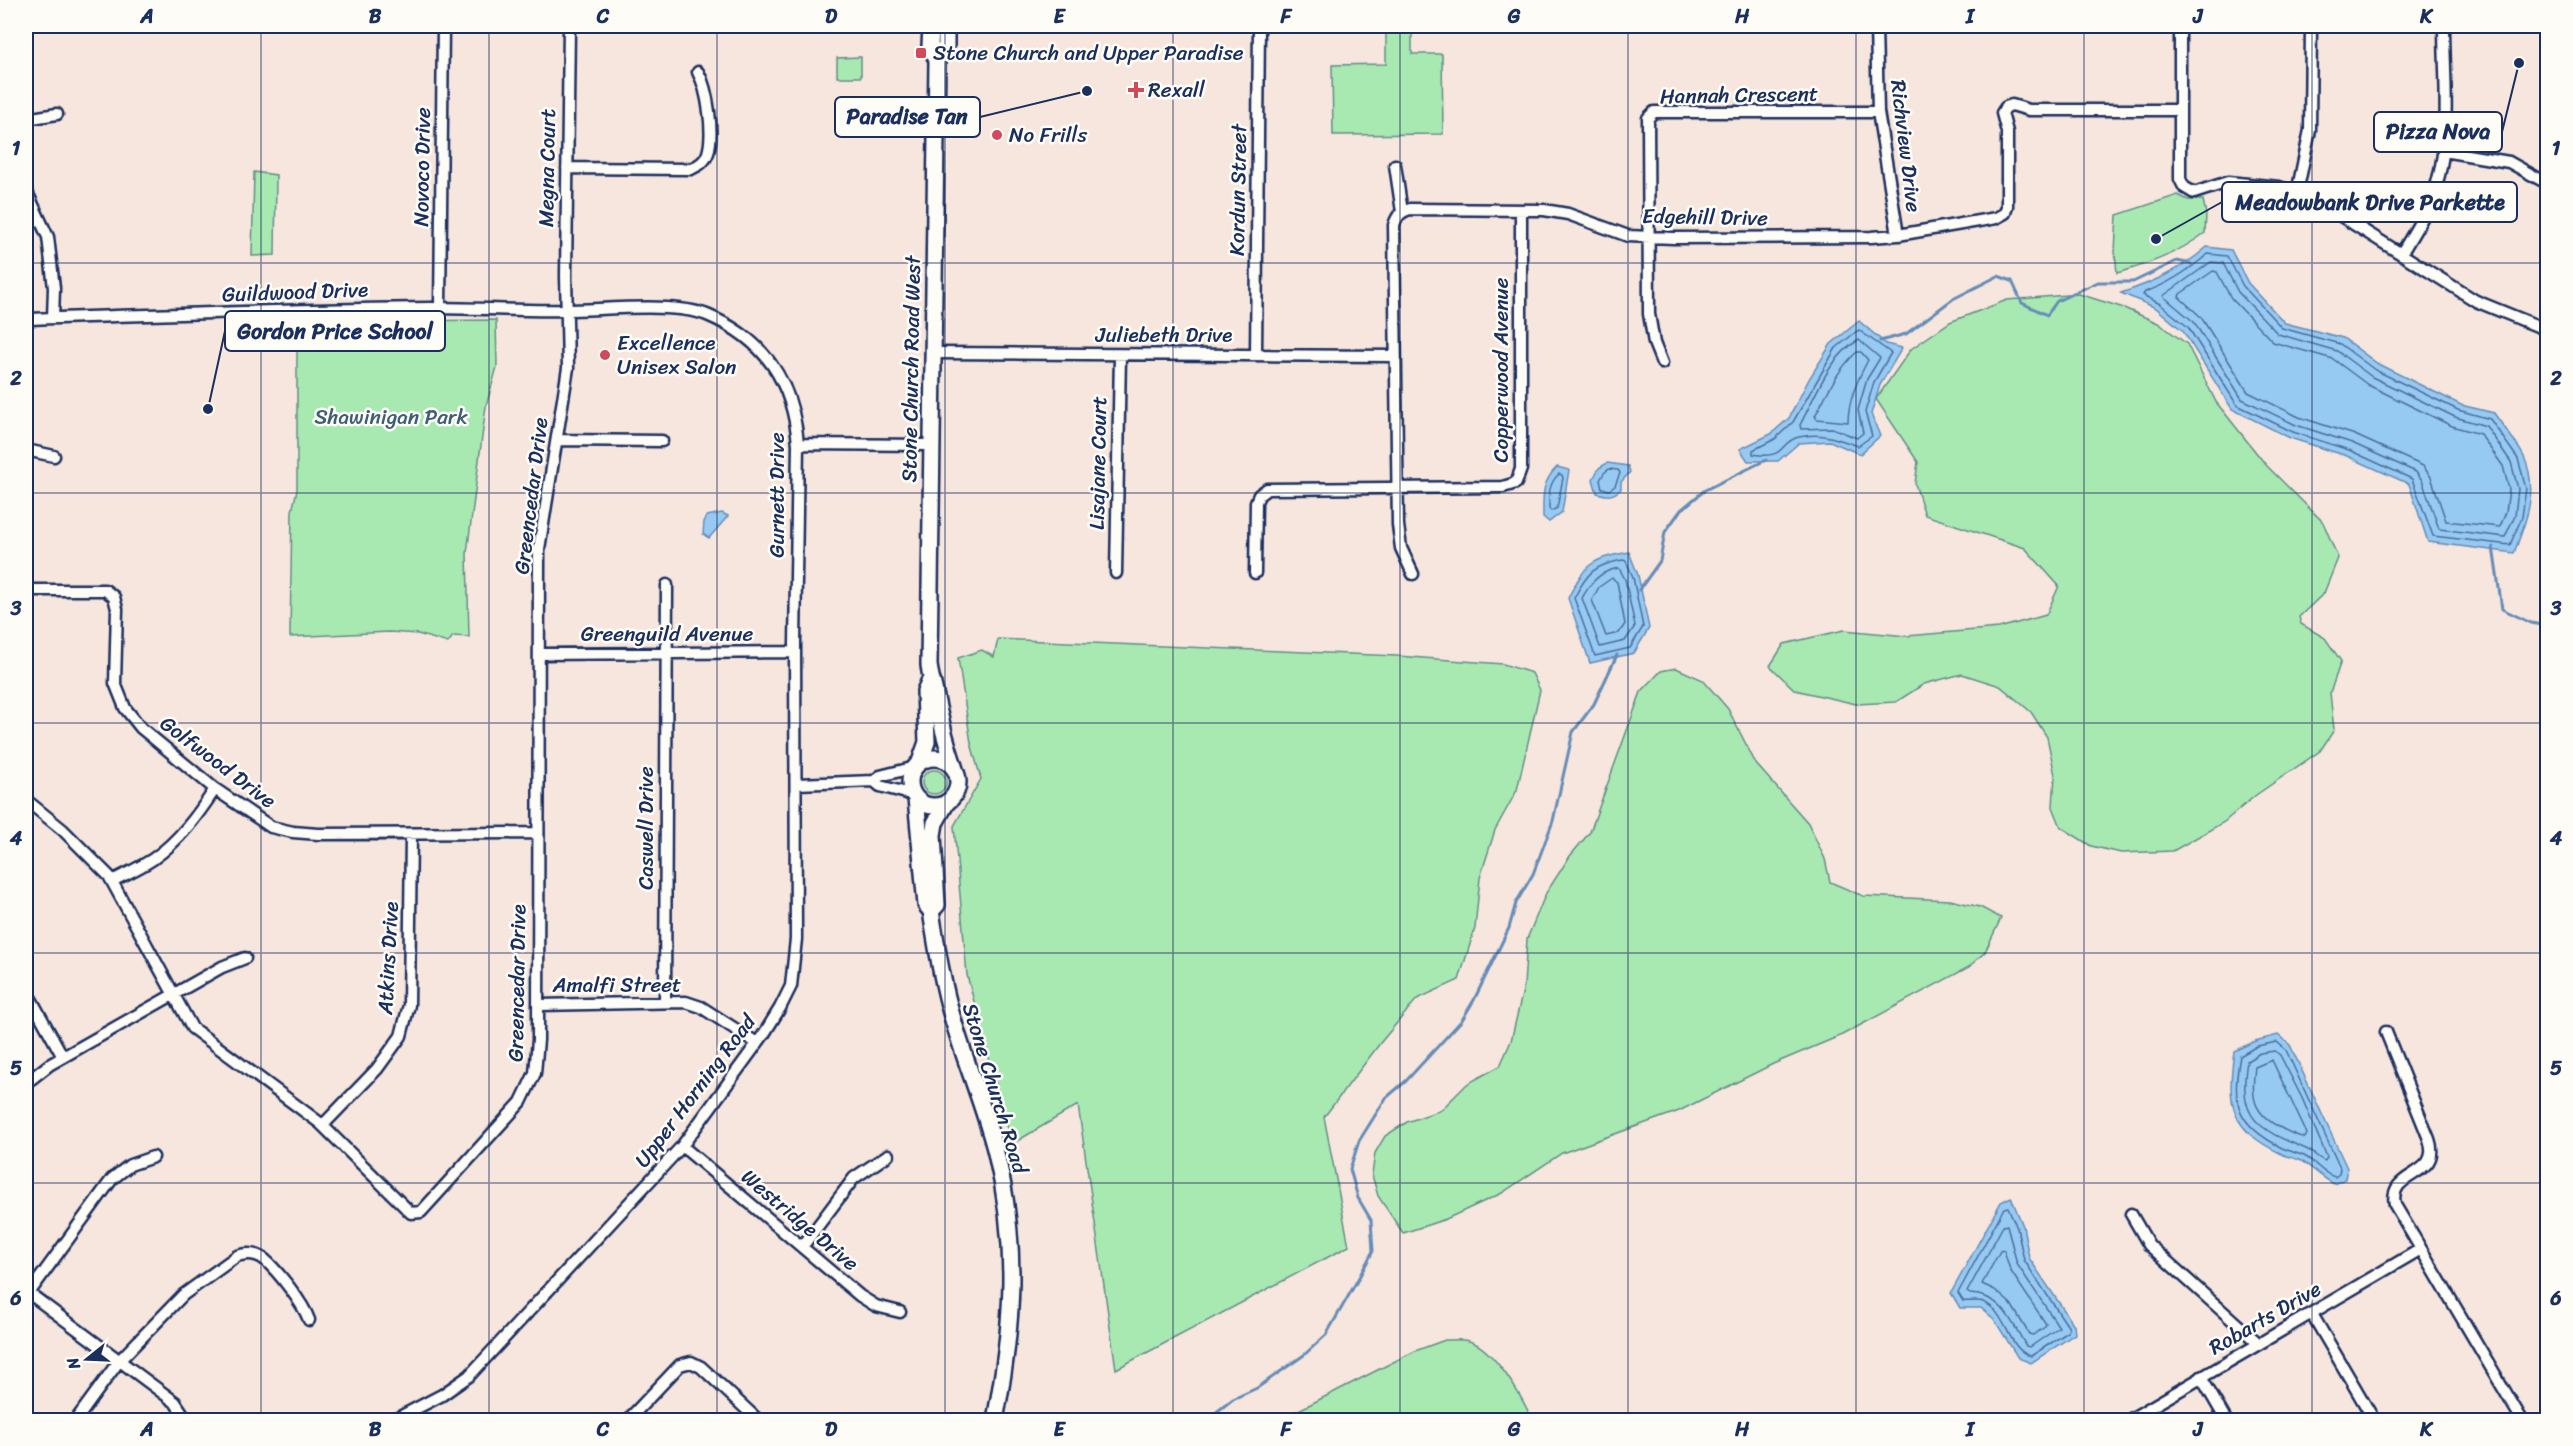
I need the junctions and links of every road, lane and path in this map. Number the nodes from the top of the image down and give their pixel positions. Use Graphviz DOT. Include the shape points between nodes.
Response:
graph roads {
  1 [pos="443,26"];
  2 [pos="569,26"];
  3 [pos="931,26"];
  4 [pos="946,26"];
  5 [pos="1259,26"];
  6 [pos="1876,26"];
  7 [pos="2180,26"];
  8 [pos="2311,26"];
  9 [pos="2444,26"];
  10 [pos="937,60"];
  11 [pos="698,72"];
  12 [pos="2180,110"];
  13 [pos="1878,112"];
  14 [pos="57,114"];
  15 [pos="26,119"];
  16 [pos="2443,151"];
  17 [pos="1395,165"];
  18 [pos="567,168"];
  19 [pos="2541,180"];
  20 [pos="26,190"];
  21 [pos="2297,193"];
  22 [pos="1521,210"];
  23 [pos="1402,212"];
  24 [pos="1898,235"];
  25 [pos="1648,237"];
  26 [pos="2401,254"];
  27 [pos="440,308"];
  28 [pos="565,310"];
  29 [pos="52,318"];
  30 [pos="26,319"];
  31 [pos="2540,327"];
  32 [pos="933,353"];
  33 [pos="1120,355"];
  34 [pos="1256,355"];
  35 [pos="1394,356"];
  36 [pos="1662,363"];
  37 [pos="557,440"];
  38 [pos="662,441"];
  39 [pos="798,444"];
  40 [pos="931,445"];
  41 [pos="26,450"];
  42 [pos="54,456"];
  43 [pos="1398,487"];
  44 [pos="1116,573"];
  45 [pos="1255,573"];
  46 [pos="1413,574"];
  47 [pos="667,585"];
  48 [pos="26,590"];
  49 [pos="795,652"];
  50 [pos="666,653"];
  51 [pos="539,654"];
  52 [pos="930,679"];
  53 [pos="918,764"];
  54 [pos="955,769"];
  55 [pos="874,781"];
  56 [pos="797,784"];
  57 [pos="215,789"];
  58 [pos="915,796"];
  59 [pos="26,800"];
  60 [pos="947,802"];
  61 [pos="538,833"];
  62 [pos="411,834"];
  63 [pos="112,881"];
  64 [pos="931,911"];
  65 [pos="245,958"];
  66 [pos="26,990"];
  67 [pos="173,996"];
  68 [pos="665,1002"];
  69 [pos="539,1005"];
  70 [pos="2386,1032"];
  71 [pos="757,1043"];
  72 [pos="63,1057"];
  73 [pos="26,1083"];
  74 [pos="323,1125"];
  75 [pos="682,1146"];
  76 [pos="888,1155"];
  77 [pos="153,1157"];
  78 [pos="2131,1214"];
  79 [pos="802,1247"];
  80 [pos="2421,1249"];
  81 [pos="27,1292"];
  82 [pos="900,1312"];
  83 [pos="2312,1314"];
  84 [pos="309,1320"];
  85 [pos="2259,1344"];
  86 [pos="119,1361"];
  87 [pos="2201,1377"];
  88 [pos="76,1420"];
  89 [pos="187,1420"];
  90 [pos="399,1420"];
  91 [pos="628,1420"];
  92 [pos="758,1420"];
  93 [pos="995,1420"];
  94 [pos="2129,1420"];
  95 [pos="2226,1420"];
  96 [pos="2374,1420"];
  97 [pos="2522,1420"];
  1 -- 27 [label="street, Novoco Drive"];
  2 -- 18 [label="street, Megna Court"];
  3 -- 10 [label="main road, Stone Church Road West" via="930,46"];
  4 -- 10 [label="main road, Stone Church Road West" via="946,46"];
  5 -- 34 [label="street, Kordun Street"];
  6 -- 13 [label="street, Richview Drive"];
  7 -- 12 [label="street"];
  8 -- 21 [label="street" via="2310,130"];
  9 -- 16 [label="street"];
  10 -- 32 [label="main road, Stone Church Road West"];
  11 -- 18 [label="street" via="705,84 709,109 708,152 701,164 691,169"];
  12 -- 21 [label="street" via="2180,180 2188,191 2246,182"];
  12 -- 24 [label="street, Edgehill Drive" via="2029,110 2006,106 2002,113 2007,132 2005,213 1996,218"];
  13 -- 24 [label="street, Richview Drive"];
  13 -- 25 [label="street, Hannah Crescent" via="1654,112 1648,118"];
  14 -- 15 [label="street"];
  16 -- 19 [label="street" via="2509,162"];
  16 -- 26 [label="street" via="2433,195"];
  17 -- 23 [label="street"];
  18 -- 28 [label="street, Megna Court"];
  20 -- 29 [label="street" via="48,237"];
  21 -- 26 [label="street"];
  22 -- 23 [label="street, Edgehill Drive"];
  22 -- 25 [label="street, Edgehill Drive" via="1568,214 1612,232"];
  22 -- 43 [label="street, Copperwood Avenue" via="1521,469 1515,483 1503,487"];
  23 -- 35 [label="street" via="1394,225"];
  24 -- 25 [label="street, Edgehill Drive"];
  25 -- 36 [label="street, Hannah Crescent" via="1649,314"];
  26 -- 31 [label="street" via="2476,301"];
  27 -- 28 [label="street, Guildwood Drive"];
  27 -- 29 [label="street, Guildwood Drive"];
  28 -- 37 [label="street, Greencedar Drive" via="568,368"];
  28 -- 39 [label="street, Gurnett Drive" via="669,309 704,313 731,326 775,367 796,416"];
  29 -- 30 [label="street, Guildwood Drive"];
  32 -- 33 [label="street, Juliebeth Drive"];
  32 -- 40 [label="main road, Stone Church Road West"];
  33 -- 34 [label="street, Juliebeth Drive"];
  33 -- 44 [label="street, Lisajane Court"];
  34 -- 35 [label="street, Juliebeth Drive"];
  35 -- 43 [label="street"];
  37 -- 38 [label="street"];
  37 -- 51 [label="street, Greencedar Drive" via="539,549"];
  39 -- 40 [label="street"];
  39 -- 49 [label="street, Gurnett Drive"];
  40 -- 52 [label="main road, Stone Church Road West"];
  41 -- 42 [label="street"];
  43 -- 45 [label="street" via="1262,491 1256,502"];
  43 -- 46 [label="street" via="1399,538"];
  47 -- 50 [label="street, Caswell Drive"];
  48 -- 57 [label="street, Golfwood Drive" via="105,590 114,597 116,683 125,708 141,728"];
  49 -- 50 [label="street, Greenguild Avenue"];
  49 -- 56 [label="street, Gurnett Drive"];
  50 -- 51 [label="street, Greenguild Avenue"];
  50 -- 68 [label="street, Caswell Drive"];
  51 -- 61 [label="street, Greencedar Drive"];
  52 -- 53 [label="main road" via="926,691 927,742"];
  52 -- 54 [label="main road"];
  53 -- 54 [label="main road" via="939,758"];
  53 -- 55 [label="street"];
  53 -- 58 [label="main road" via="910,778"];
  54 -- 60 [label="main road" via="958,787"];
  55 -- 56 [label="street"];
  55 -- 58 [label="street"];
  56 -- 71 [label="street, Upper Horning Road" via="796,939 792,975 780,1008"];
  57 -- 62 [label="street, Golfwood Drive" via="271,827 293,832"];
  57 -- 63 [label="street" via="185,831 167,848"];
  58 -- 60 [label="main road" via="931,806"];
  58 -- 64 [label="main road, Stone Church Road" via="926,905"];
  59 -- 63 [label="street, Greencedar Drive" via="63,830"];
  60 -- 64 [label="main road, Stone Church Road" via="933,835 937,905"];
  61 -- 62 [label="street, Golfwood Drive"];
  61 -- 69 [label="street, Greencedar Drive"];
  62 -- 74 [label="street, Atkins Drive" via="410,1005 401,1036 377,1069"];
  63 -- 67 [label="street, Greencedar Drive"];
  64 -- 93 [label="main road, Stone Church Road" via="945,993 996,1153 1012,1246 1010,1334"];
  65 -- 67 [label="street"];
  66 -- 72 [label="street"];
  67 -- 72 [label="street"];
  67 -- 74 [label="street, Greencedar Drive" via="192,1028"];
  68 -- 69 [label="street, Amalfi Street"];
  68 -- 71 [label="street, Amalfi Street" via="701,1006"];
  69 -- 74 [label="street, Greencedar Drive" via="535,1073 520,1102 421,1212 411,1213"];
  70 -- 80 [label="street" via="2431,1147 2425,1167 2400,1183 2394,1197"];
  71 -- 75 [label="street, Upper Horning Road"];
  72 -- 73 [label="street"];
  75 -- 79 [label="street, Westridge Drive"];
  75 -- 90 [label="street, Upper Horning Road" via="469,1376"];
  76 -- 79 [label="street" via="854,1178"];
  77 -- 81 [label="street" via="130,1165 112,1179"];
  78 -- 85 [label="street" via="2149,1245"];
  79 -- 82 [label="street, Westridge Drive" via="868,1301"];
  80 -- 83 [label="street, Robarts Drive"];
  80 -- 97 [label="street"];
  81 -- 86 [label="street"];
  83 -- 85 [label="street, Robarts Drive"];
  83 -- 96 [label="street"];
  84 -- 86 [label="street" via="304,1307 263,1258 248,1253 237,1256 183,1294"];
  85 -- 87 [label="street, Robarts Drive"];
  86 -- 88 [label="street"];
  86 -- 89 [label="street" via="174,1402"];
  87 -- 94 [label="street, Robarts Drive"];
  87 -- 95 [label="street"];
  91 -- 92 [label="street" via="680,1365 691,1362"];
}
